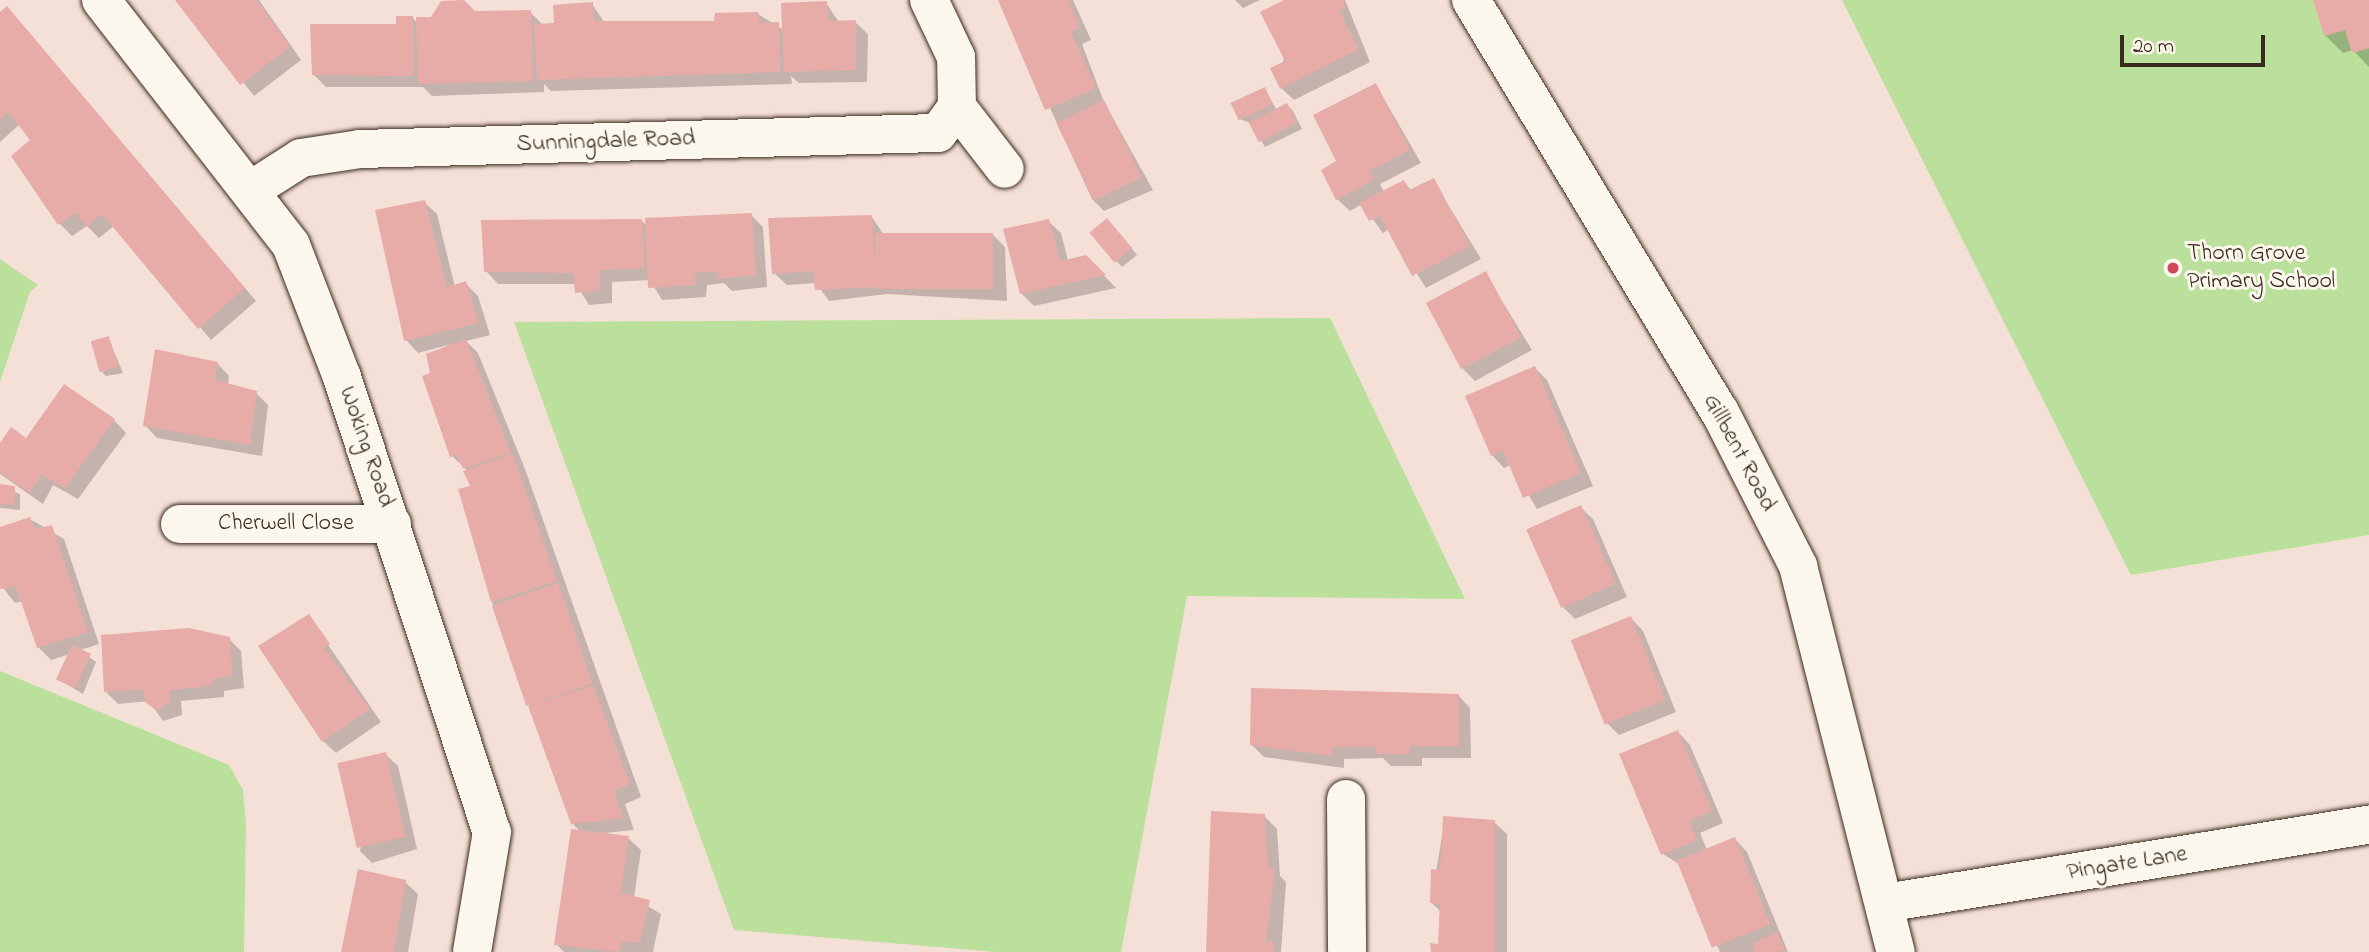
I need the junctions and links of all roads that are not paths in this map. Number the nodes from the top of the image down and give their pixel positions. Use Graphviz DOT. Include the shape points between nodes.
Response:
graph roads {
  1 [pos="101,0"];
  2 [pos="929,0"];
  3 [pos="1471,0"];
  4 [pos="957,107"];
  5 [pos="1005,169"];
  6 [pos="251,190"];
  7 [pos="180,524"];
  8 [pos="392,524"];
  9 [pos="1346,799"];
  10 [pos="2369,825"];
  11 [pos="1885,903"];
  12 [pos="472,952"];
  13 [pos="1347,952"];
  14 [pos="1896,952"];
  1 -- 6 [label="street, Woking Road"];
  2 -- 4 [label="street" via="956,57"];
  3 -- 11 [label="street, Gillbent Road" via="1720,412 1798,566"];
  4 -- 5 [label="street"];
  4 -- 6 [label="street, Sunningdale Road" via="938,133 360,149 301,158"];
  6 -- 8 [label="street, Woking Road" via="291,245"];
  7 -- 8 [label="street, Cherwell Close"];
  8 -- 12 [label="street, Woking Road" via="492,832"];
  9 -- 13 [label="street"];
  10 -- 11 [label="street, Pingate Lane"];
  11 -- 14 [label="street, Gillbent Road"];
}
